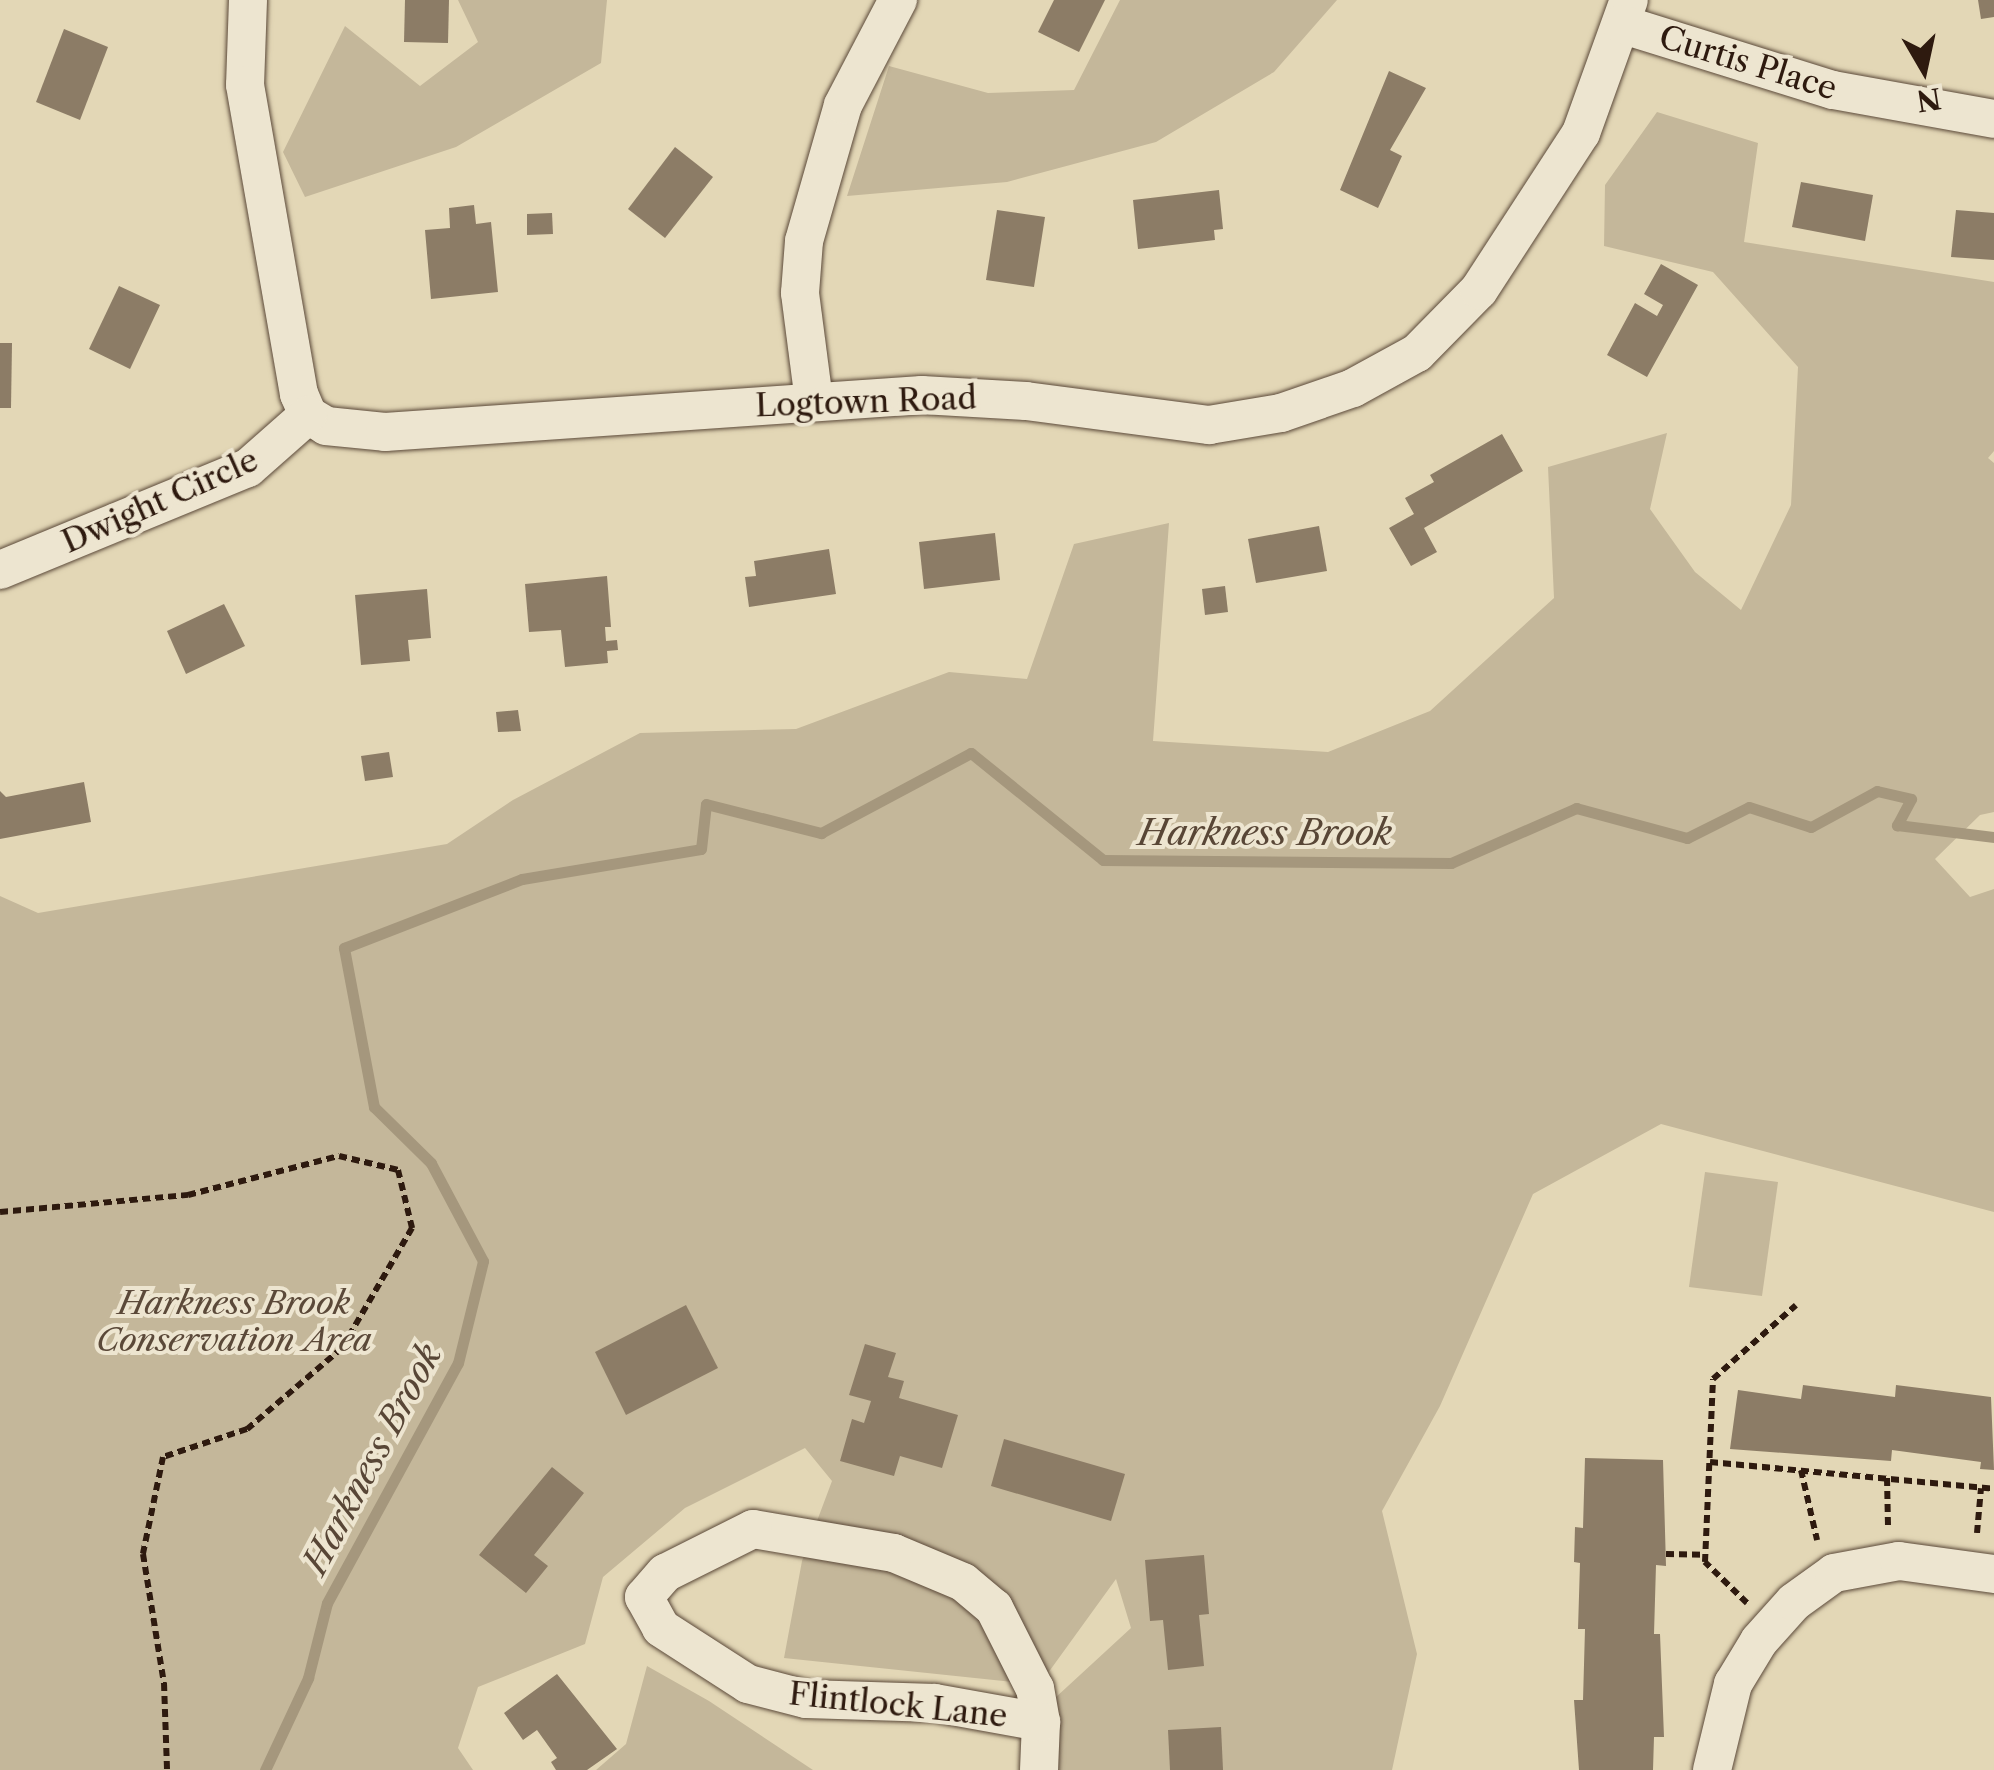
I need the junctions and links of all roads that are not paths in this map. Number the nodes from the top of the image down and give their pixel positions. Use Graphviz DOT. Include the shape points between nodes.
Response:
graph roads {
  1 [pos="248,0"];
  2 [pos="898,0"];
  3 [pos="1625,12"];
  4 [pos="1994,119"];
  5 [pos="814,401"];
  6 [pos="308,415"];
  7 [pos="0,570"];
  8 [pos="1994,1574"];
  9 [pos="1041,1722"];
  10 [pos="1039,1770"];
  11 [pos="1712,1770"];
  1 -- 6 [label="street" via="245,85 257,175 293,373"];
  2 -- 5 [label="street" via="843,106 804,241 800,292"];
  3 -- 4 [label="street, Curtis Place" via="1832,90"];
  3 -- 5 [label="street, Logtown Road" via="1582,133 1479,290 1416,353 1353,388 1282,412 1208,426 991,398"];
  5 -- 6 [label="street, Logtown Road" via="385,432 326,426"];
  6 -- 7 [label="street, Dwight Circle" via="248,468"];
  8 -- 11 [label="street" via="1898,1561 1834,1573 1794,1602 1759,1640 1733,1684"];
  9 -- 9 [label="street, Flintlock Lane" via="1030,1676 994,1608 963,1582 894,1553 753,1530 665,1574 644,1597 661,1628 748,1684 806,1699 935,1702"];
  9 -- 10 [label="street, Flintlock Lane"];
}
